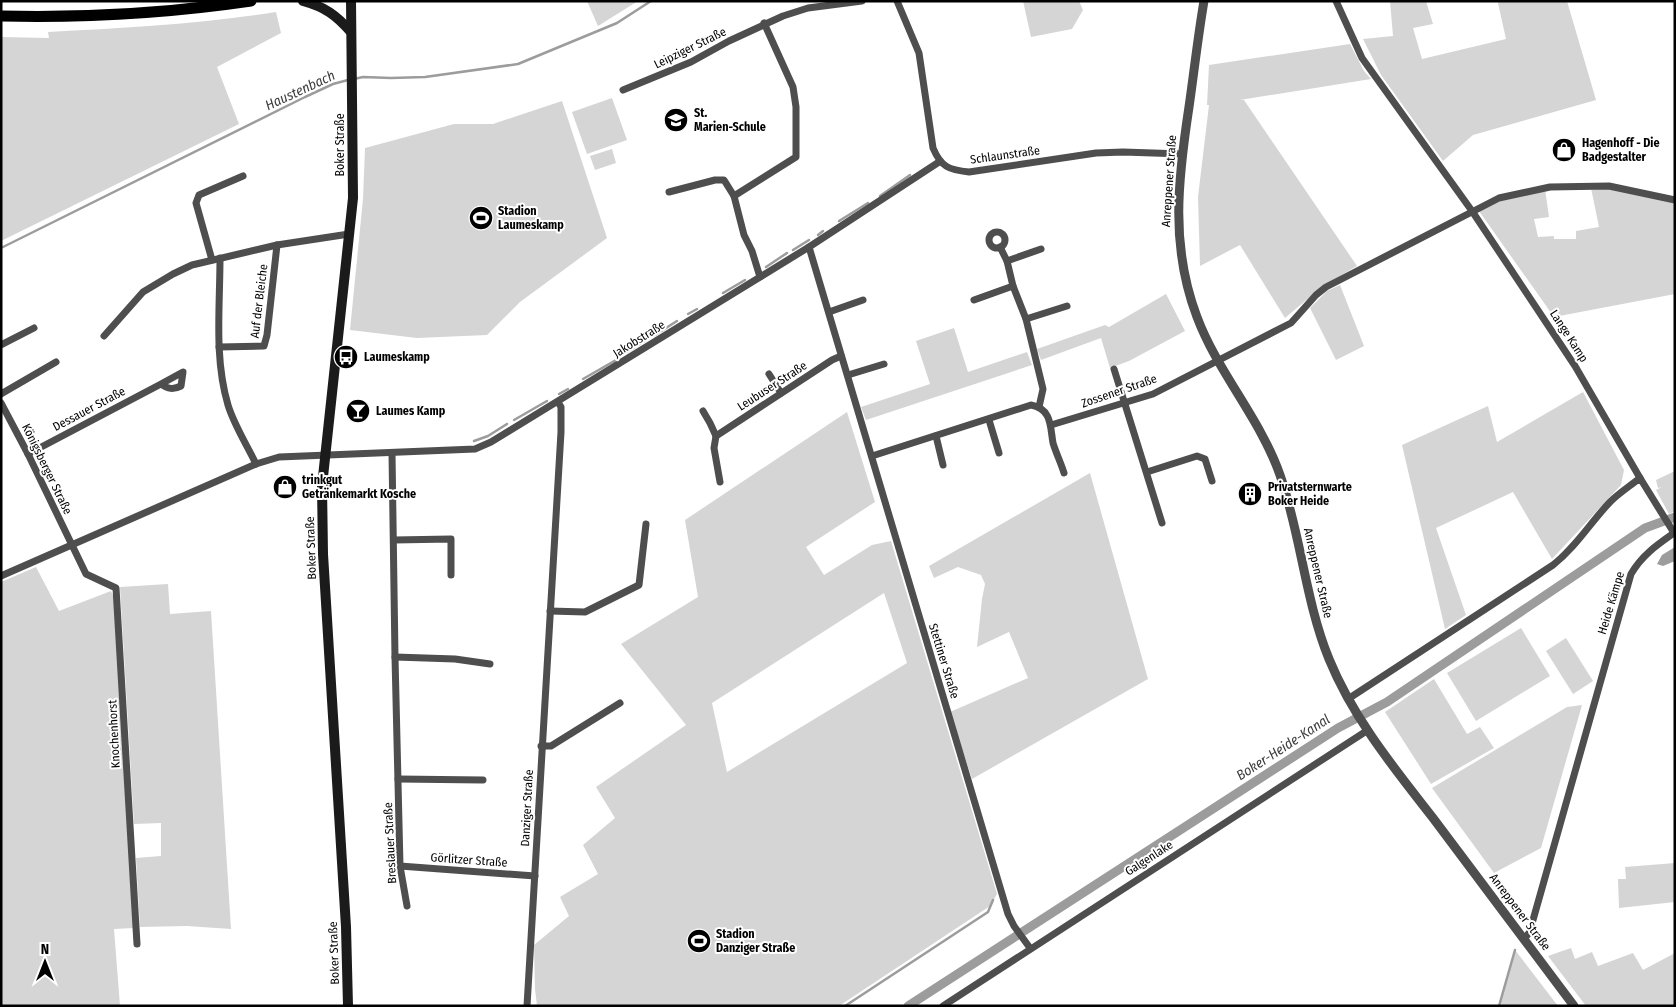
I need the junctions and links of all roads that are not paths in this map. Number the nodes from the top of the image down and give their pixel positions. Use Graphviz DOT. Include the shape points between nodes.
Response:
graph roads {
  1 [pos="251,1"];
  2 [pos="302,1"];
  3 [pos="352,1"];
  4 [pos="862,1"];
  5 [pos="897,1"];
  6 [pos="1204,1"];
  7 [pos="1336,1"];
  8 [pos="1,16"];
  9 [pos="764,23"];
  10 [pos="351,32"];
  11 [pos="623,90"];
  12 [pos="1183,154"];
  13 [pos="939,162"];
  14 [pos="243,176"];
  15 [pos="669,192"];
  16 [pos="734,196"];
  17 [pos="1675,200"];
  18 [pos="1472,210"];
  19 [pos="349,234"];
  20 [pos="277,245"];
  21 [pos="809,248"];
  22 [pos="1000,248"];
  23 [pos="1041,249"];
  24 [pos="216,259"];
  25 [pos="1007,261"];
  26 [pos="760,277"];
  27 [pos="1013,286"];
  28 [pos="863,300"];
  29 [pos="974,300"];
  30 [pos="1067,306"];
  31 [pos="829,312"];
  32 [pos="1026,319"];
  33 [pos="34,328"];
  34 [pos="104,336"];
  35 [pos="1,345"];
  36 [pos="219,346"];
  37 [pos="841,356"];
  38 [pos="1219,360"];
  39 [pos="56,362"];
  40 [pos="884,364"];
  41 [pos="1114,369"];
  42 [pos="769,374"];
  43 [pos="848,375"];
  44 [pos="161,384"];
  45 [pos="781,393"];
  46 [pos="1,394"];
  47 [pos="558,402"];
  48 [pos="1,403"];
  49 [pos="1126,404"];
  50 [pos="1039,407"];
  51 [pos="703,411"];
  52 [pos="989,420"];
  53 [pos="1051,425"];
  54 [pos="716,436"];
  55 [pos="936,436"];
  56 [pos="392,453"];
  57 [pos="999,453"];
  58 [pos="28,454"];
  59 [pos="324,456"];
  60 [pos="872,456"];
  61 [pos="256,464"];
  62 [pos="943,465"];
  63 [pos="1147,472"];
  64 [pos="1064,473"];
  65 [pos="1640,478"];
  66 [pos="1212,481"];
  67 [pos="720,482"];
  68 [pos="1162,523"];
  69 [pos="646,524"];
  70 [pos="394,540"];
  71 [pos="73,545"];
  72 [pos="451,575"];
  73 [pos="1,576"];
  74 [pos="550,611"];
  75 [pos="395,658"];
  76 [pos="490,664"];
  77 [pos="1348,699"];
  78 [pos="620,704"];
  79 [pos="1368,730"];
  80 [pos="541,746"];
  81 [pos="398,779"];
  82 [pos="483,780"];
  83 [pos="400,866"];
  84 [pos="535,876"];
  85 [pos="407,906"];
  86 [pos="1524,939"];
  87 [pos="138,944"];
  88 [pos="1030,948"];
  89 [pos="348,1006"];
  90 [pos="527,1006"];
  91 [pos="943,1006"];
  92 [pos="1574,1006"];
  1 -- 8 [label="main road" via="124,14"];
  2 -- 10 [label="main road" via="336,15"];
  3 -- 10 [label="main road, Boker Straße"];
  4 -- 9 [label="street, Leipziger Straße" via="808,8"];
  5 -- 13 [label="street" via="919,53 933,148"];
  6 -- 12 [label="street, Anreppener Straße"];
  7 -- 18 [label="street, Lange Kamp" via="1362,58"];
  9 -- 11 [label="street, Leipziger Straße" via="691,62"];
  9 -- 16 [label="street" via="793,87 796,156"];
  10 -- 19 [label="main road, Boker Straße" via="353,198"];
  12 -- 13 [label="street, Schlaunstraße" via="1096,153 969,172"];
  12 -- 38 [label="street, Anreppener Straße" via="1178,215 1183,270 1197,317"];
  13 -- 21 [label="street, Jakobstraße"];
  14 -- 24 [label="street" via="198,195 196,204"];
  15 -- 16 [label="street" via="722,179"];
  16 -- 26 [label="street"];
  17 -- 18 [label="street" via="1609,186 1564,186 1499,198"];
  18 -- 38 [label="street" via="1326,287 1291,323"];
  18 -- 65 [label="street, Lange Kamp" via="1575,366"];
  19 -- 20 [label="street, Auf der Bleiche"];
  19 -- 59 [label="main road, Boker Straße"];
  20 -- 24 [label="street, Auf der Bleiche"];
  20 -- 36 [label="street, Auf der Bleiche" via="264,346"];
  21 -- 26 [label="street, Jakobstraße"];
  21 -- 31 [label="street, Stettiner Straße"];
  22 -- 25 [label="street"];
  23 -- 25 [label="street"];
  24 -- 34 [label="street, Auf der Bleiche" via="192,265 143,292"];
  24 -- 36 [label="street"];
  25 -- 27 [label="street"];
  26 -- 47 [label="street, Jakobstraße"];
  27 -- 29 [label="street"];
  27 -- 32 [label="street"];
  28 -- 31 [label="street"];
  30 -- 32 [label="street"];
  31 -- 37 [label="street, Stettiner Straße"];
  32 -- 50 [label="street" via="1044,389"];
  33 -- 35 [label="street"];
  36 -- 61 [label="street" via="222,383 229,407"];
  37 -- 43 [label="street, Stettiner Straße"];
  37 -- 45 [label="street, Leubuser Straße"];
  38 -- 49 [label="street, Zossener Straße"];
  38 -- 77 [label="street, Anreppener Straße" via="1259,428 1280,473 1321,635"];
  39 -- 46 [label="street"];
  40 -- 43 [label="street"];
  41 -- 49 [label="street"];
  42 -- 45 [label="street"];
  43 -- 60 [label="street, Stettiner Straße"];
  44 -- 58 [label="street, Dessauer Straße"];
  45 -- 54 [label="street, Leubuser Straße"];
  47 -- 56 [label="street, Jakobstraße" via="475,449"];
  47 -- 74 [label="street, Danziger Straße" via="561,432"];
  48 -- 58 [label="street, Königsberger Straße"];
  49 -- 53 [label="street, Zossener Straße"];
  49 -- 63 [label="street"];
  50 -- 52 [label="street" via="1031,405"];
  50 -- 53 [label="street"];
  51 -- 54 [label="street"];
  52 -- 55 [label="street"];
  52 -- 57 [label="street"];
  53 -- 64 [label="street"];
  54 -- 67 [label="street" via="714,448"];
  55 -- 60 [label="street"];
  55 -- 62 [label="street"];
  56 -- 59 [label="street, Jakobstraße"];
  56 -- 70 [label="street, Breslauer Straße"];
  58 -- 71 [label="street, Königsberger Straße"];
  59 -- 61 [label="street" via="279,457"];
  59 -- 89 [label="main road, Boker Straße" via="323,554"];
  60 -- 88 [label="street, Stettiner Straße" via="1008,914"];
  61 -- 71 [label="street"];
  63 -- 66 [label="street" via="1197,456 1205,459"];
  63 -- 68 [label="street"];
  65 -- 77 [label="street" via="1610,502 1580,540 1553,565"];
  65 -- 86 [label="street, Heide Kämpe" via="1674,533 1641,558 1631,574 1533,920"];
  69 -- 74 [label="street" via="639,585 585,612"];
  70 -- 72 [label="street" via="451,539"];
  70 -- 75 [label="street, Breslauer Straße"];
  71 -- 73 [label="street"];
  71 -- 87 [label="street, Knochenhorst" via="86,574 116,588"];
  74 -- 80 [label="street, Danziger Straße"];
  75 -- 76 [label="street" via="455,659"];
  75 -- 81 [label="street, Breslauer Straße"];
  77 -- 79 [label="street, Anreppener Straße"];
  78 -- 80 [label="street" via="551,746"];
  79 -- 86 [label="street, Anreppener Straße"];
  79 -- 88 [label="street, Galgenlake"];
  80 -- 84 [label="street, Danziger Straße"];
  81 -- 82 [label="street"];
  81 -- 83 [label="street, Breslauer Straße"];
  83 -- 84 [label="street, Görlitzer Straße"];
  83 -- 85 [label="street, Breslauer Straße"];
  84 -- 90 [label="street, Danziger Straße"];
  86 -- 92 [label="street, Anreppener Straße"];
  88 -- 91 [label="street, Galgenlake"];
}
